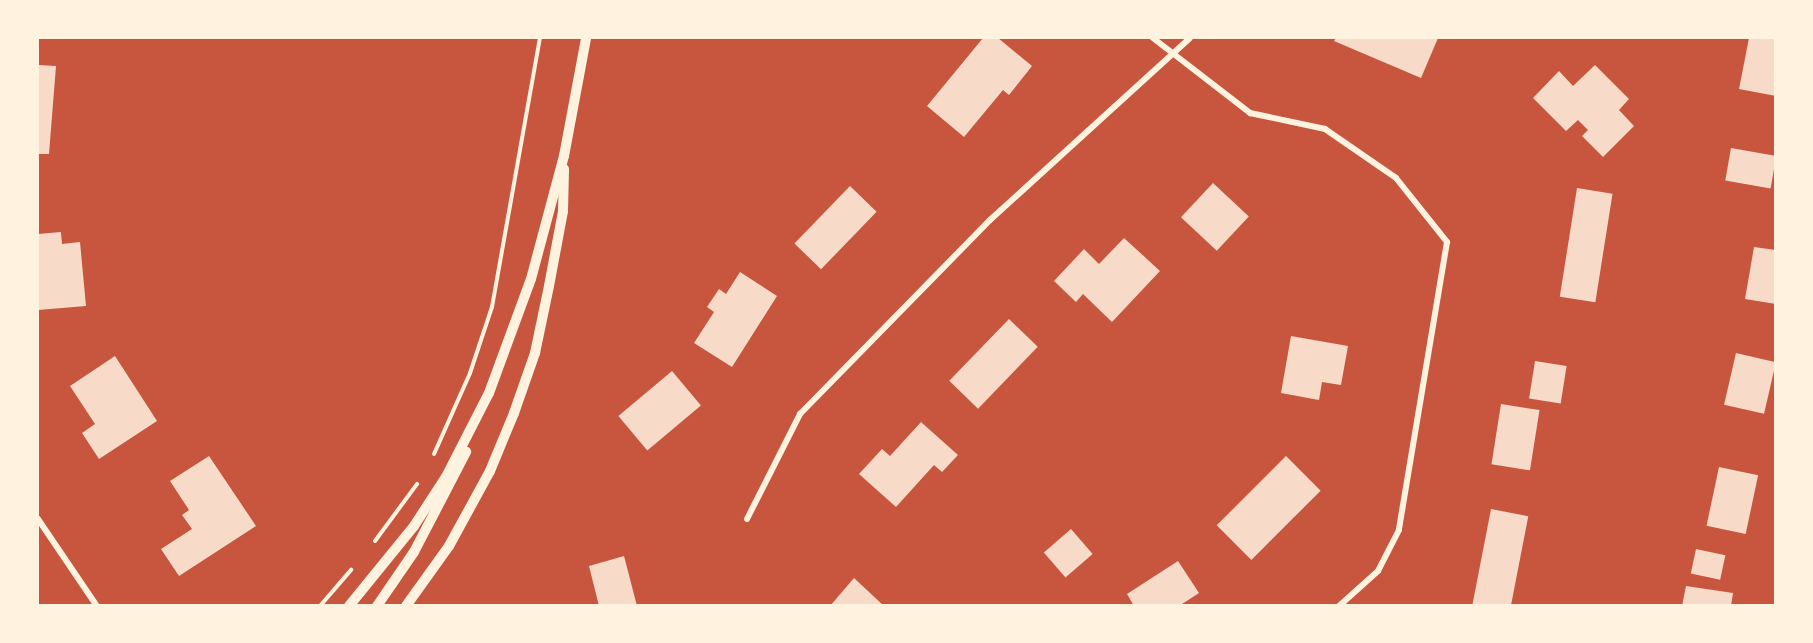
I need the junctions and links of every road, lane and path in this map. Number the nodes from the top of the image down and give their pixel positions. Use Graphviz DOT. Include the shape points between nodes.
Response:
graph roads {
  1 [pos="540,38"];
  2 [pos="586,38"];
  3 [pos="1153,38"];
  4 [pos="1190,38"];
  5 [pos="1172,54"];
  6 [pos="564,156"];
  7 [pos="489,393"];
  8 [pos="433,457"];
  9 [pos="422,476"];
  10 [pos="38,519"];
  11 [pos="747,519"];
  12 [pos="370,548"];
  13 [pos="355,566"];
  14 [pos="97,606"];
  15 [pos="320,606"];
  16 [pos="349,606"];
  17 [pos="377,606"];
  18 [pos="406,606"];
  19 [pos="1339,606"];
  1 -- 8 [label="path" via="492,307 470,373"];
  2 -- 6 [label="street"];
  3 -- 5 [label="street"];
  4 -- 5 [label="street"];
  5 -- 11 [label="street" via="990,220 800,414"];
  5 -- 19 [label="street" via="1250,113 1325,129 1396,178 1447,242 1399,530 1378,571"];
  6 -- 7 [label="street" via="531,279"];
  6 -- 18 [label="street" via="563,211 549,286 535,353 514,413 490,471 449,546"];
  7 -- 16 [label="street" via="446,477 414,526"];
  7 -- 17 [label="street" via="455,480 414,552"];
  9 -- 12 [label="path"];
  10 -- 14 [label="street"];
  13 -- 15 [label="path"];
}
